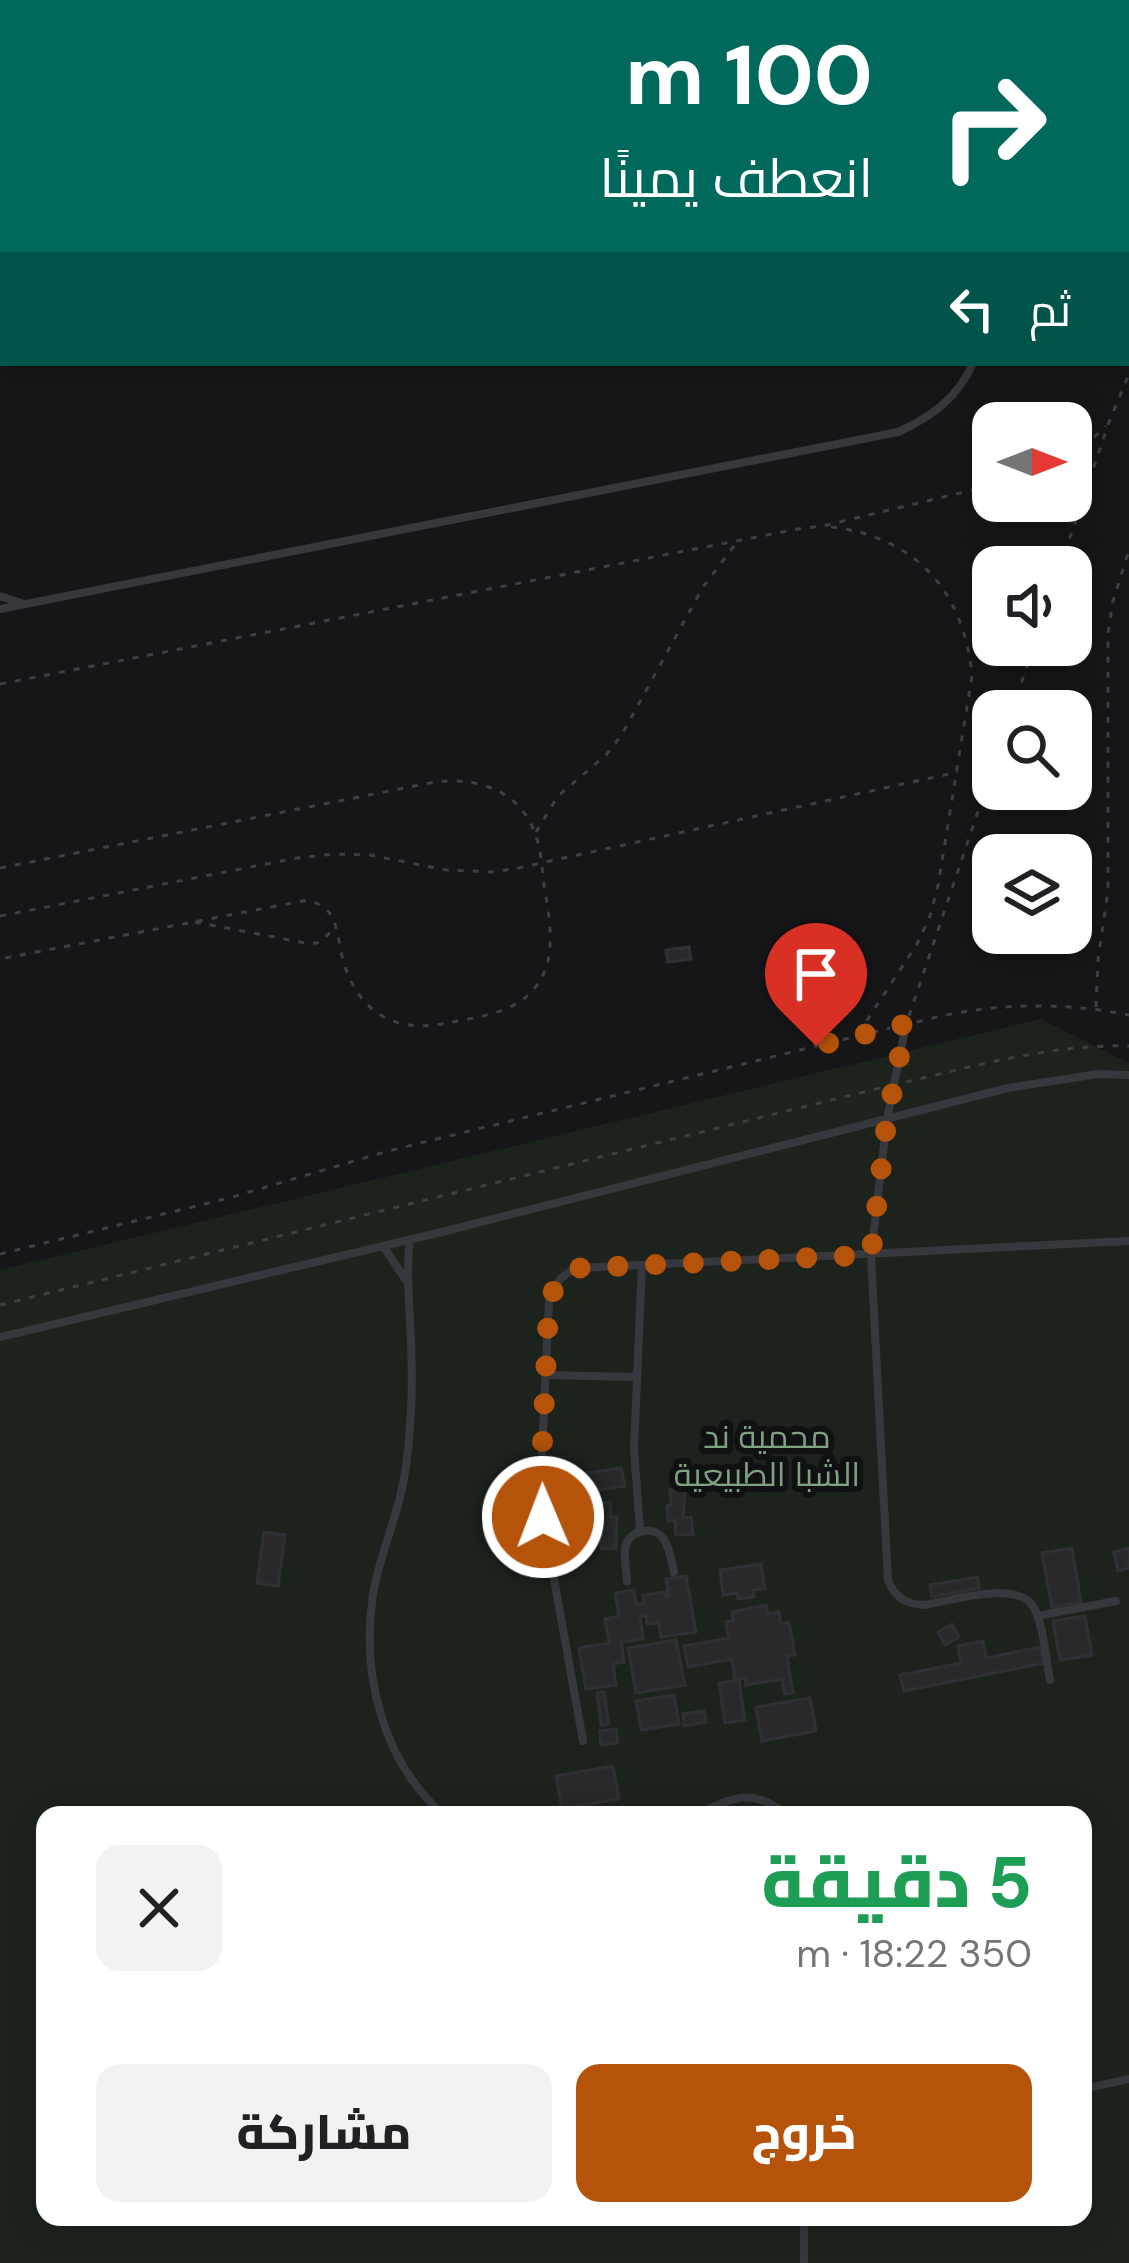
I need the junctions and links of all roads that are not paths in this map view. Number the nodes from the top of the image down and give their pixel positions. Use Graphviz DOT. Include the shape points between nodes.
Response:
graph roads {
  1 [pos="972,366"];
  2 [pos="0,596"];
  3 [pos="24,604"];
  4 [pos="0,609"];
  5 [pos="906,1024"];
  6 [pos="1129,1075"];
  7 [pos="887,1119"];
  8 [pos="410,1239"];
  9 [pos="1129,1241"];
  10 [pos="383,1246"];
  11 [pos="871,1255"];
  12 [pos="642,1265"];
  13 [pos="407,1281"];
  14 [pos="0,1337"];
  15 [pos="545,1375"];
  16 [pos="636,1378"];
  17 [pos="640,1531"];
  18 [pos="674,1572"];
  19 [pos="627,1581"];
  20 [pos="1116,1601"];
  21 [pos="1037,1616"];
  22 [pos="1050,1680"];
  23 [pos="583,1741"];
  24 [pos="436,1806"];
  25 [pos="714,1806"];
  26 [pos="775,1806"];
  27 [pos="1129,2079"];
  28 [pos="1092,2087"];
  29 [pos="804,2226"];
  30 [pos="804,2263"];
  1 -- 3 [label="lane" via="949,400 898,432"];
  2 -- 3 [label="lane"];
  3 -- 4 [label="lane"];
  5 -- 7 [label="lane"];
  6 -- 7 [label="lane" via="1054,1079"];
  7 -- 8 [label="lane"];
  7 -- 11 [label="lane"];
  8 -- 10 [label="lane"];
  8 -- 13 [label="lane"];
  9 -- 11 [label="lane"];
  10 -- 13 [label="lane"];
  10 -- 14 [label="lane"];
  11 -- 12 [label="lane"];
  11 -- 21 [label="lane" via="893,1592 924,1605 1009,1592"];
  12 -- 15 [label="lane" via="578,1268 556,1282"];
  12 -- 16 [label="lane"];
  13 -- 24 [label="lane" via="410,1426 373,1598 370,1663 399,1759"];
  15 -- 16 [label="lane"];
  15 -- 23 [label="lane" via="543,1517"];
  16 -- 17 [label="lane"];
  17 -- 18 [label="lane" via="664,1538"];
  17 -- 19 [label="lane" via="626,1545"];
  20 -- 21 [label="lane"];
  21 -- 22 [label="lane"];
  25 -- 26 [label="lane" via="741,1797"];
  27 -- 28 [label="lane"];
  29 -- 30 [label="lane"];
}
